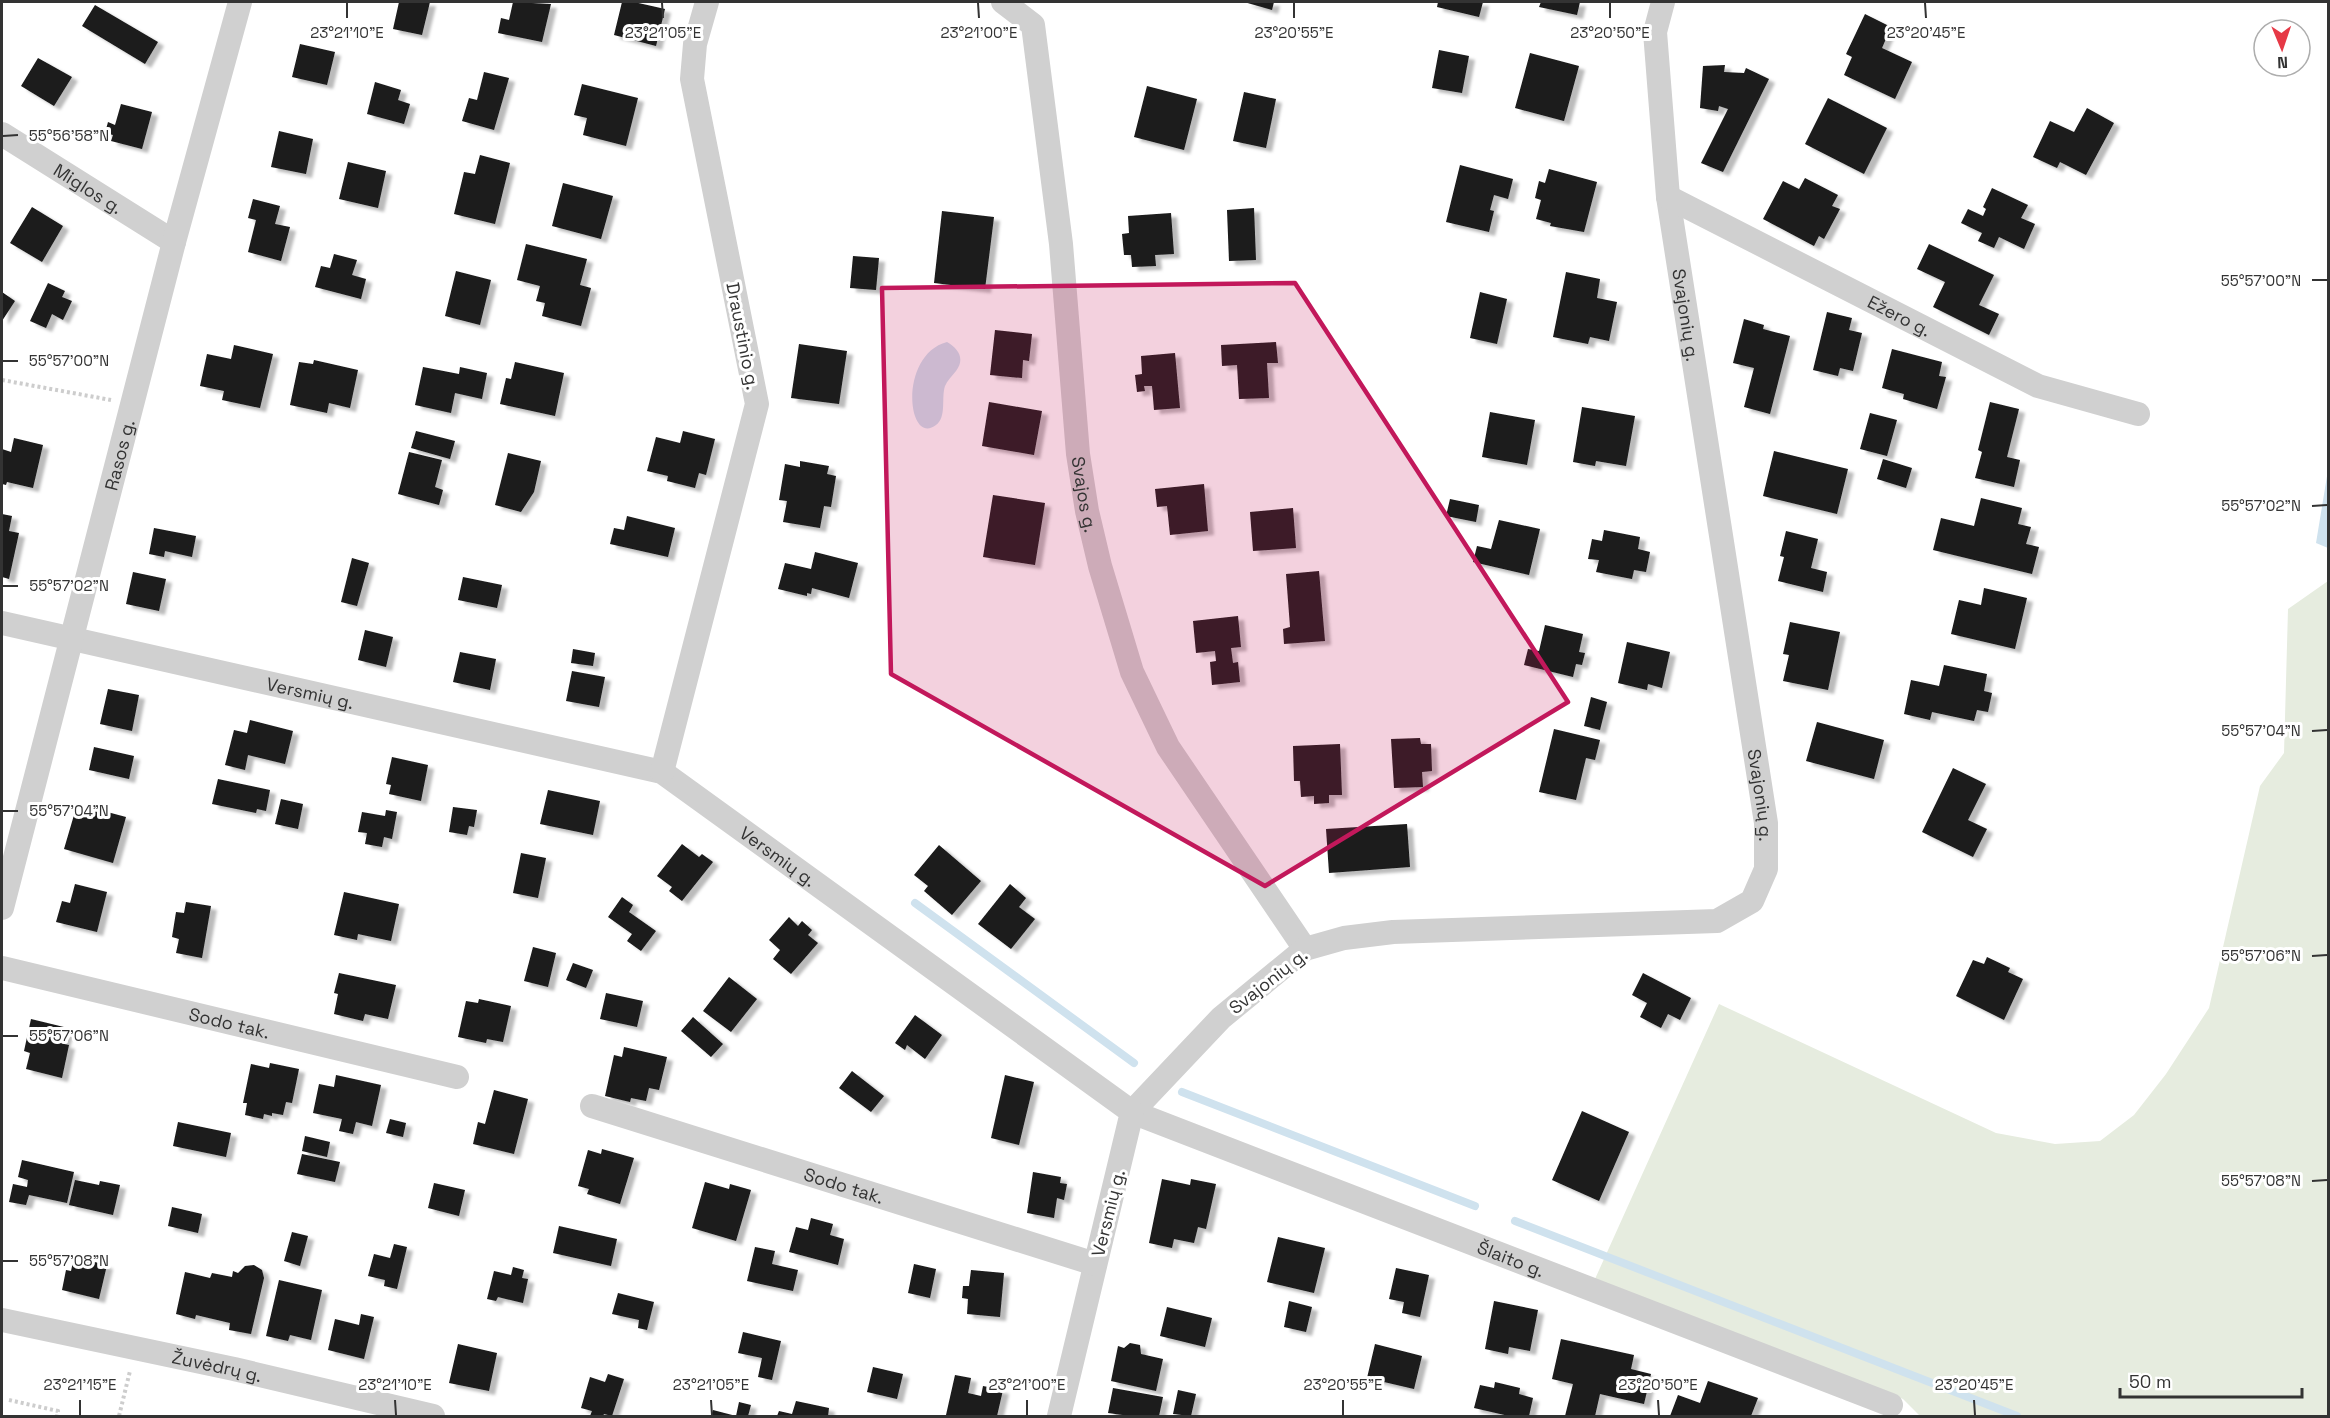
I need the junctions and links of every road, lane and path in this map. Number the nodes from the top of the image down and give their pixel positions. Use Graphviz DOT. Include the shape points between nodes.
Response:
graph roads {
  1 [pos="240,2"];
  2 [pos="707,2"];
  3 [pos="1003,2"];
  4 [pos="1663,2"];
  5 [pos="2,134"];
  6 [pos="1668,197"];
  7 [pos="174,242"];
  8 [pos="2,380"];
  9 [pos="132,404"];
  10 [pos="2138,414"];
  11 [pos="2,623"];
  12 [pos="71,640"];
  13 [pos="662,772"];
  14 [pos="2,908"];
  15 [pos="1305,949"];
  16 [pos="2,968"];
  17 [pos="457,1077"];
  18 [pos="592,1106"];
  19 [pos="1132,1112"];
  20 [pos="1095,1264"];
  21 [pos="2,1320"];
  22 [pos="135,1349"];
  23 [pos="9,1400"];
  24 [pos="1891,1405"];
  25 [pos="57,1416"];
  26 [pos="119,1416"];
  27 [pos="433,1416"];
  28 [pos="1059,1416"];
  1 -- 7 [label="street, Rasos g."];
  2 -- 13 [label="street, Draustinio g." via="695,44 692,79 757,404"];
  3 -- 15 [label="street, Svajos g." via="1033,25 1063,267 1078,454 1100,566 1132,672 1168,747"];
  4 -- 6 [label="street, Svajonių g." via="1655,32"];
  5 -- 7 [label="street, Miglos g."];
  6 -- 10 [label="street, Ežero g." via="2038,386"];
  6 -- 15 [label="street, Svajonių g." via="1766,822 1766,869 1752,901 1717,921 1393,932 1344,938"];
  7 -- 9 [label="street, Rasos g."];
  8 -- 9 [label="path"];
  9 -- 12 [label="street, Rasos g."];
  11 -- 12 [label="street, Versmių g."];
  12 -- 13 [label="street, Versmių g."];
  12 -- 14 [label="street, Rasos g."];
  13 -- 19 [label="street, Versmių g."];
  15 -- 19 [label="street, Svajonių g." via="1221,1018"];
  16 -- 17 [label="street, Sodo tak."];
  18 -- 20 [label="street, Sodo tak."];
  19 -- 20 [label="street, Versmių g."];
  19 -- 24 [label="street, Šlaito g."];
  20 -- 28 [label="street, Versmių g."];
  21 -- 22 [label="street, Žuvėdrų g."];
  22 -- 26 [label="path"];
  22 -- 27 [label="street, Žuvėdrų g."];
  23 -- 25 [label="path" via="58,1411"];
}
